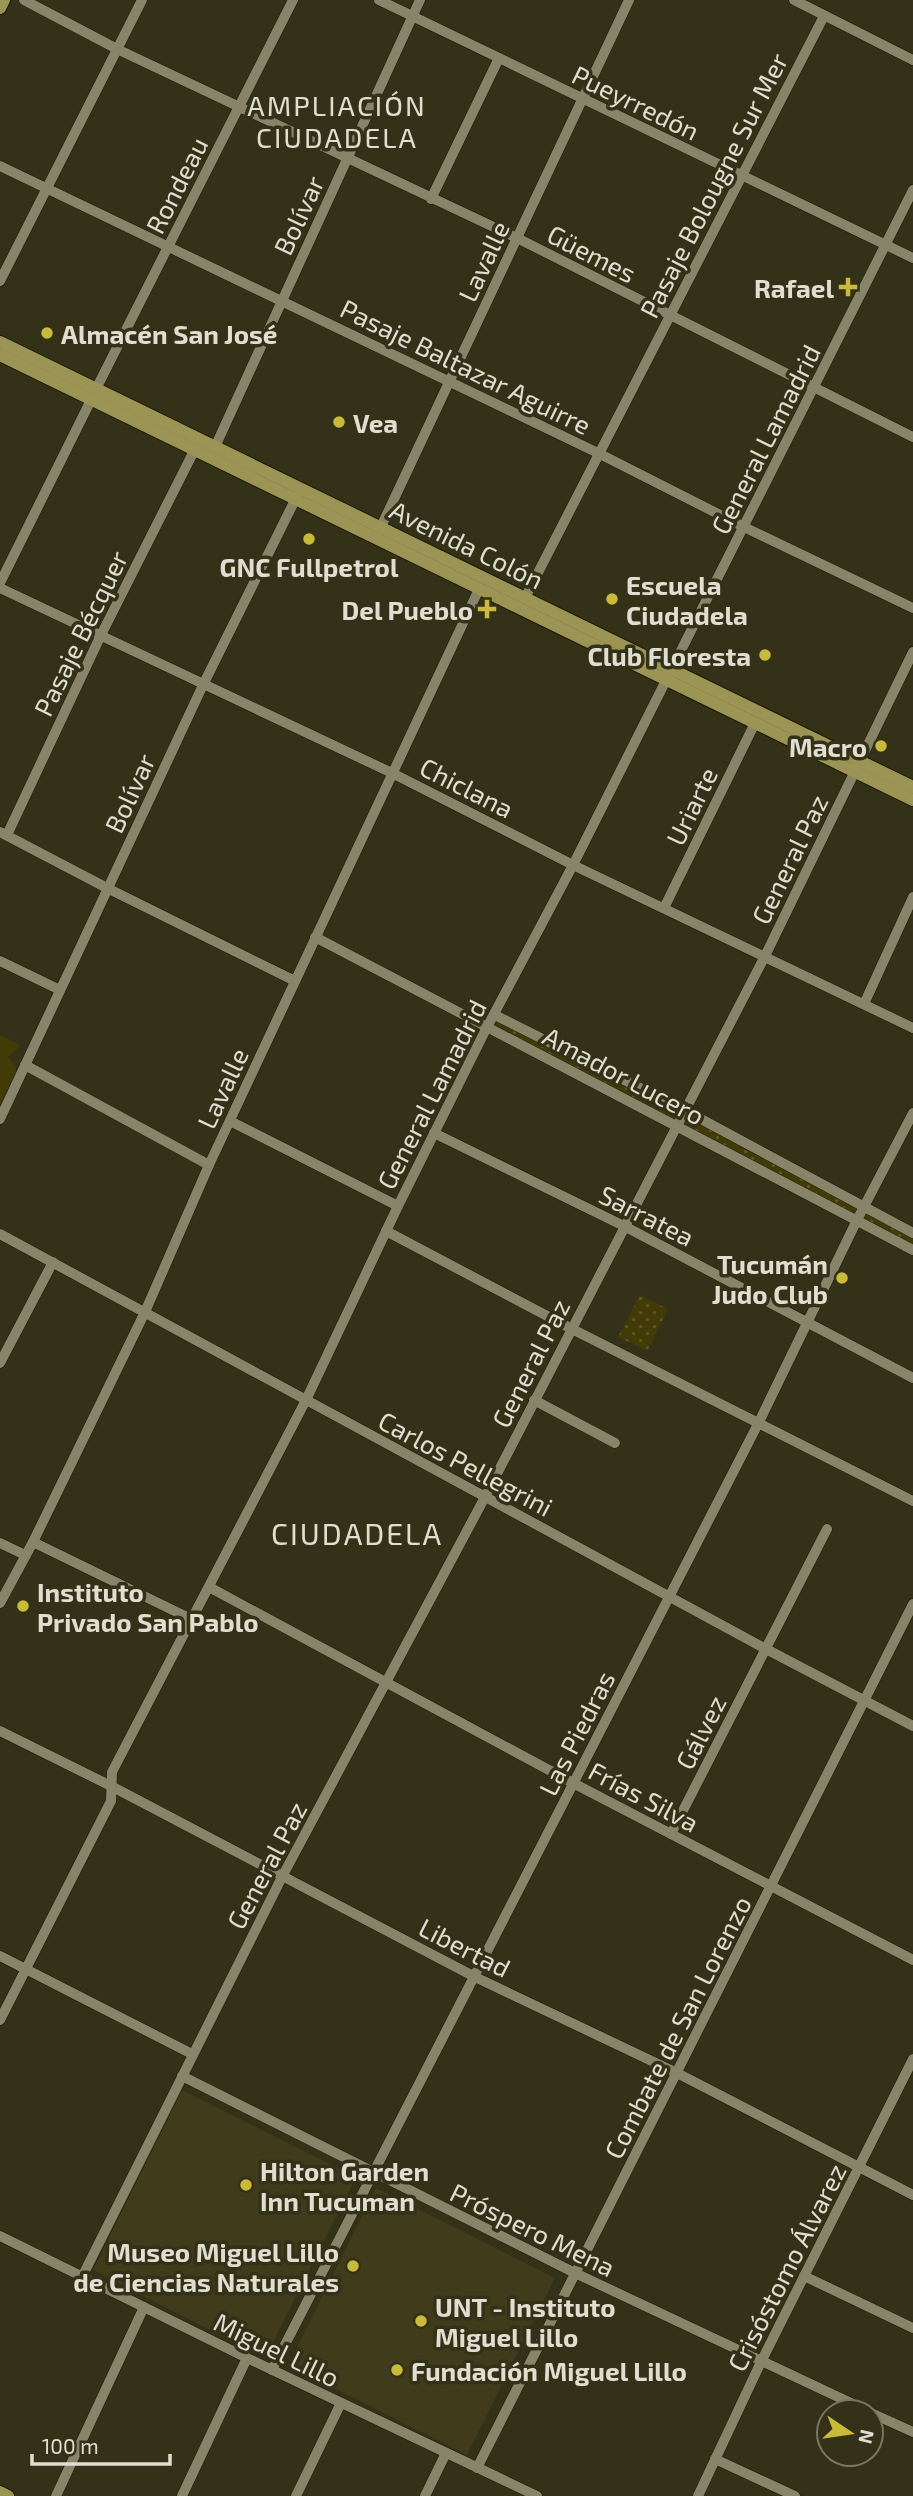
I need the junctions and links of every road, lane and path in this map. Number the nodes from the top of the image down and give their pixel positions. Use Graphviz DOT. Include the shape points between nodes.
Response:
graph roads {
  1 [pos="4,0"];
  2 [pos="24,0"];
  3 [pos="142,0"];
  4 [pos="293,0"];
  5 [pos="379,0"];
  6 [pos="420,0"];
  7 [pos="629,0"];
  8 [pos="794,0"];
  9 [pos="0,8"];
  10 [pos="413,16"];
  11 [pos="824,16"];
  12 [pos="119,50"];
  13 [pos="499,58"];
  14 [pos="913,60"];
  15 [pos="581,99"];
  16 [pos="240,106"];
  17 [pos="347,159"];
  18 [pos="0,166"];
  19 [pos="742,176"];
  20 [pos="45,188"];
  21 [pos="913,190"];
  22 [pos="431,199"];
  23 [pos="517,238"];
  24 [pos="886,244"];
  25 [pos="169,245"];
  26 [pos="913,258"];
  27 [pos="0,281"];
  28 [pos="281,301"];
  29 [pos="670,316"];
  30 [pos="0,342"];
  31 [pos="0,355"];
  32 [pos="449,381"];
  33 [pos="814,389"];
  34 [pos="94,395"];
  35 [pos="913,437"];
  36 [pos="215,447"];
  37 [pos="194,451"];
  38 [pos="598,453"];
  39 [pos="298,494"];
  40 [pos="381,526"];
  41 [pos="744,527"];
  42 [pos="375,540"];
  43 [pos="0,586"];
  44 [pos="479,589"];
  45 [pos="525,598"];
  46 [pos="913,608"];
  47 [pos="100,637"];
  48 [pos="913,653"];
  49 [pos="668,674"];
  50 [pos="203,685"];
  51 [pos="755,723"];
  52 [pos="857,766"];
  53 [pos="392,773"];
  54 [pos="913,787"];
  55 [pos="913,800"];
  56 [pos="4,834"];
  57 [pos="573,865"];
  58 [pos="107,888"];
  59 [pos="913,897"];
  60 [pos="664,908"];
  61 [pos="315,937"];
  62 [pos="765,956"];
  63 [pos="0,961"];
  64 [pos="295,981"];
  65 [pos="60,990"];
  66 [pos="864,1004"];
  67 [pos="495,1015"];
  68 [pos="488,1027"];
  69 [pos="913,1028"];
  70 [pos="25,1065"];
  71 [pos="685,1111"];
  72 [pos="913,1113"];
  73 [pos="0,1119"];
  74 [pos="230,1121"];
  75 [pos="677,1126"];
  76 [pos="434,1133"];
  77 [pos="209,1166"];
  78 [pos="398,1206"];
  79 [pos="864,1207"];
  80 [pos="857,1220"];
  81 [pos="624,1226"];
  82 [pos="386,1231"];
  83 [pos="913,1233"];
  84 [pos="0,1234"];
  85 [pos="913,1250"];
  86 [pos="53,1262"];
  87 [pos="145,1312"];
  88 [pos="806,1322"];
  89 [pos="572,1329"];
  90 [pos="0,1363"];
  91 [pos="913,1378"];
  92 [pos="306,1400"];
  93 [pos="534,1400"];
  94 [pos="759,1422"];
  95 [pos="614,1443"];
  96 [pos="485,1497"];
  97 [pos="913,1501"];
  98 [pos="827,1529"];
  99 [pos="33,1542"];
  100 [pos="0,1543"];
  101 [pos="25,1555"];
  102 [pos="209,1587"];
  103 [pos="669,1597"];
  104 [pos="0,1603"];
  105 [pos="913,1604"];
  106 [pos="191,1619"];
  107 [pos="766,1650"];
  108 [pos="387,1682"];
  109 [pos="864,1700"];
  110 [pos="913,1726"];
  111 [pos="0,1731"];
  112 [pos="573,1783"];
  113 [pos="111,1786"];
  114 [pos="671,1834"];
  115 [pos="283,1875"];
  116 [pos="771,1886"];
  117 [pos="0,1956"];
  118 [pos="913,1960"];
  119 [pos="25,1969"];
  120 [pos="475,1977"];
  121 [pos="0,2020"];
  122 [pos="192,2054"];
  123 [pos="913,2059"];
  124 [pos="677,2073"];
  125 [pos="910,2074"];
  126 [pos="182,2076"];
  127 [pos="859,2167"];
  128 [pos="372,2173"];
  129 [pos="913,2195"];
  130 [pos="0,2236"];
  131 [pos="575,2273"];
  132 [pos="804,2276"];
  133 [pos="82,2277"];
  134 [pos="145,2307"];
  135 [pos="913,2329"];
  136 [pos="247,2358"];
  137 [pos="761,2362"];
  138 [pos="272,2370"];
  139 [pos="839,2398"];
  140 [pos="341,2403"];
  141 [pos="885,2419"];
  142 [pos="913,2432"];
  143 [pos="446,2454"];
  144 [pos="715,2459"];
  145 [pos="477,2468"];
  146 [pos="0,2493"];
  147 [pos="533,2495"];
  148 [pos="8,2496"];
  149 [pos="56,2496"];
  150 [pos="183,2496"];
  151 [pos="296,2496"];
  152 [pos="425,2496"];
  153 [pos="698,2496"];
  154 [pos="794,2496"];
  1 -- 9 [label="main road"];
  2 -- 12 [label="street, Güemes"];
  3 -- 12 [label="street"];
  4 -- 16 [label="street, Rondeau"];
  5 -- 10 [label="street, Pueyrredón"];
  6 -- 10 [label="street, Bolívar"];
  7 -- 15 [label="street, Lavalle"];
  8 -- 11 [label="street"];
  10 -- 13 [label="street, Pueyrredón"];
  10 -- 17 [label="street, Bolívar"];
  11 -- 14 [label="street"];
  11 -- 19 [label="street, Pasaje Bolougne Sur Mer"];
  12 -- 16 [label="street, Güemes"];
  12 -- 20 [label="street"];
  13 -- 15 [label="street, Pueyrredón"];
  13 -- 22 [label="street"];
  15 -- 19 [label="street, Pueyrredón"];
  15 -- 23 [label="street, Lavalle"];
  16 -- 17 [label="street, Güemes"];
  16 -- 25 [label="street, Rondeau"];
  17 -- 22 [label="street, Güemes"];
  17 -- 28 [label="street, Bolívar"];
  18 -- 20 [label="street, Pasaje Baltazar Aguirre"];
  19 -- 24 [label="street, Pueyrredón"];
  19 -- 29 [label="street, Pasaje Bolougne Sur Mer"];
  20 -- 25 [label="street, Pasaje Baltazar Aguirre"];
  20 -- 27 [label="street"];
  21 -- 24 [label="street, General Lamadrid"];
  22 -- 23 [label="street, Güemes"];
  23 -- 29 [label="street, Güemes"];
  23 -- 32 [label="street, Lavalle"];
  24 -- 26 [label="street, Pueyrredón"];
  24 -- 33 [label="street, General Lamadrid"];
  25 -- 28 [label="street, Pasaje Baltazar Aguirre"];
  25 -- 34 [label="street, Rondeau"];
  28 -- 32 [label="street, Pasaje Baltazar Aguirre"];
  28 -- 36 [label="street, Bolívar"];
  29 -- 33 [label="street, Güemes"];
  29 -- 38 [label="street, Pasaje Bolougne Sur Mer"];
  30 -- 34 [label="main road, Avenida Colón"];
  31 -- 34 [label="main road, Avenida Colón"];
  32 -- 38 [label="street, Pasaje Baltazar Aguirre"];
  32 -- 40 [label="street, Lavalle"];
  33 -- 35 [label="street, Güemes"];
  33 -- 41 [label="street, General Lamadrid"];
  34 -- 36 [label="main road, Avenida Colón"];
  34 -- 37 [label="main road, Avenida Colón"];
  34 -- 43 [label="street, Rondeau"];
  36 -- 39 [label="main road, Avenida Colón"];
  37 -- 39 [label="main road, Avenida Colón"];
  37 -- 47 [label="street, Pasaje Bécquer"];
  38 -- 41 [label="street, Pasaje Baltazar Aguirre"];
  38 -- 45 [label="street, Pasaje Bolougne Sur Mer"];
  39 -- 40 [label="main road, Avenida Colón"];
  39 -- 42 [label="main road, Avenida Colón"];
  39 -- 50 [label="street, Bolívar"];
  40 -- 42 [label="street, Lavalle"];
  40 -- 45 [label="main road, Avenida Colón"];
  41 -- 46 [label="street, Pasaje Baltazar Aguirre"];
  41 -- 49 [label="street, General Lamadrid"];
  42 -- 44 [label="main road, Avenida Colón"];
  43 -- 47 [label="street, Chiclana"];
  44 -- 49 [label="main road, Avenida Colón"];
  44 -- 53 [label="street, Lavalle"];
  45 -- 49 [label="main road, Avenida Colón"];
  47 -- 50 [label="street, Chiclana"];
  47 -- 56 [label="street, Pasaje Bécquer"];
  48 -- 52 [label="street, General Paz"];
  49 -- 51 [label="main road, Avenida Colón"];
  49 -- 52 [label="main road, Avenida Colón"];
  49 -- 57 [label="street, General Lamadrid"];
  50 -- 53 [label="street, Chiclana"];
  50 -- 58 [label="street, Bolívar"];
  51 -- 52 [label="main road, Avenida Colón"];
  51 -- 60 [label="street, Uriarte"];
  52 -- 54 [label="main road, Avenida Colón"];
  52 -- 55 [label="main road, Avenida Colón"];
  52 -- 62 [label="street, General Paz"];
  53 -- 57 [label="street, Chiclana"];
  53 -- 61 [label="street, Lavalle"];
  56 -- 58 [label="street"];
  57 -- 60 [label="street, Chiclana"];
  57 -- 67 [label="street, General Lamadrid"];
  58 -- 64 [label="street"];
  58 -- 65 [label="street, Bolívar"];
  59 -- 66 [label="street"];
  60 -- 62 [label="street, Chiclana"];
  61 -- 64 [label="street, Lavalle"];
  61 -- 68 [label="street, Amador Lucero"];
  62 -- 66 [label="street, Chiclana"];
  62 -- 71 [label="street, General Paz"];
  63 -- 65 [label="street"];
  64 -- 74 [label="street, Lavalle"];
  65 -- 70 [label="street, Bolívar"];
  66 -- 69 [label="street, Chiclana"];
  67 -- 68 [label="street, General Lamadrid"];
  67 -- 71 [label="street, Amador Lucero"];
  68 -- 75 [label="street, Amador Lucero"];
  68 -- 76 [label="street, General Lamadrid"];
  70 -- 73 [label="street, Bolívar"];
  70 -- 77 [label="street"];
  71 -- 75 [label="street, General Paz"];
  71 -- 79 [label="street, Amador Lucero"];
  72 -- 79 [label="street, Las Piedras"];
  74 -- 77 [label="street, Lavalle"];
  74 -- 78 [label="street"];
  75 -- 80 [label="street, Amador Lucero"];
  75 -- 81 [label="street, General Paz"];
  76 -- 78 [label="street, General Lamadrid"];
  76 -- 81 [label="street, Sarratea"];
  77 -- 87 [label="street, Lavalle"];
  78 -- 82 [label="street, General Lamadrid"];
  79 -- 80 [label="street, Las Piedras"];
  79 -- 83 [label="street, Amador Lucero"];
  80 -- 85 [label="street, Amador Lucero"];
  80 -- 88 [label="street, Las Piedras"];
  81 -- 88 [label="street, Sarratea"];
  81 -- 89 [label="street, General Paz"];
  82 -- 89 [label="street"];
  82 -- 92 [label="street, General Lamadrid"];
  84 -- 86 [label="street, Carlos Pellegrini"];
  86 -- 87 [label="street, Carlos Pellegrini"];
  86 -- 90 [label="street"];
  87 -- 92 [label="street, Carlos Pellegrini"];
  87 -- 99 [label="street, Lavalle"];
  88 -- 91 [label="street, Sarratea"];
  88 -- 94 [label="street, Las Piedras"];
  89 -- 93 [label="street, General Paz"];
  89 -- 94 [label="street"];
  92 -- 96 [label="street, Carlos Pellegrini"];
  92 -- 102 [label="street, General Lamadrid"];
  93 -- 95 [label="street"];
  93 -- 96 [label="street, General Paz"];
  94 -- 97 [label="street"];
  94 -- 103 [label="street, Las Piedras"];
  96 -- 103 [label="street, Carlos Pellegrini"];
  96 -- 108 [label="street, General Paz"];
  98 -- 107 [label="street, Gálvez"];
  99 -- 101 [label="street, Lavalle"];
  99 -- 106 [label="street"];
  100 -- 101 [label="street"];
  101 -- 104 [label="street, Lavalle"];
  102 -- 106 [label="street, General Lamadrid"];
  102 -- 108 [label="street, Frías Silva"];
  103 -- 107 [label="street, Carlos Pellegrini"];
  103 -- 112 [label="street, Las Piedras"];
  105 -- 109 [label="street, Combate de San Lorenzo"];
  106 -- 113 [label="street, General Lamadrid" via="112,1772"];
  107 -- 109 [label="street, Carlos Pellegrini"];
  107 -- 114 [label="street, Gálvez"];
  108 -- 112 [label="street, Frías Silva"];
  108 -- 115 [label="street, General Paz"];
  109 -- 110 [label="street, Carlos Pellegrini"];
  109 -- 116 [label="street, Combate de San Lorenzo"];
  111 -- 113 [label="street, Libertad"];
  112 -- 114 [label="street, Frías Silva"];
  112 -- 120 [label="street, Las Piedras"];
  113 -- 115 [label="street, Libertad"];
  113 -- 119 [label="street, General Lamadrid" via="111,1801"];
  114 -- 116 [label="street, Frías Silva"];
  115 -- 120 [label="street, Libertad"];
  115 -- 122 [label="street, General Paz"];
  116 -- 118 [label="street, Frías Silva"];
  116 -- 124 [label="street, Combate de San Lorenzo"];
  117 -- 119 [label="street"];
  119 -- 121 [label="street, General Lamadrid"];
  119 -- 122 [label="street"];
  120 -- 124 [label="street, Libertad"];
  120 -- 128 [label="street, Las Piedras"];
  122 -- 126 [label="street, General Paz"];
  123 -- 125 [label="street, Crisóstomo Álvarez"];
  124 -- 127 [label="street, Libertad"];
  124 -- 131 [label="street, Combate de San Lorenzo"];
  125 -- 127 [label="street, Crisóstomo Álvarez"];
  126 -- 128 [label="street, Próspero Mena"];
  126 -- 133 [label="street, General Paz"];
  127 -- 129 [label="street, Libertad"];
  127 -- 132 [label="street, Crisóstomo Álvarez"];
  128 -- 131 [label="street, Próspero Mena"];
  128 -- 138 [label="street, Las Piedras"];
  130 -- 133 [label="street, Miguel Lillo"];
  131 -- 137 [label="street, Próspero Mena"];
  131 -- 145 [label="street, Combate de San Lorenzo"];
  132 -- 135 [label="street"];
  132 -- 137 [label="street, Crisóstomo Álvarez"];
  133 -- 134 [label="street, Miguel Lillo"];
  134 -- 136 [label="street, Miguel Lillo"];
  134 -- 149 [label="street"];
  136 -- 138 [label="street, Miguel Lillo"];
  136 -- 150 [label="street"];
  137 -- 139 [label="street, Próspero Mena"];
  137 -- 144 [label="street, Crisóstomo Álvarez"];
  138 -- 140 [label="street, Miguel Lillo"];
  140 -- 143 [label="street, Miguel Lillo"];
  140 -- 151 [label="street"];
  141 -- 142 [label="street, Próspero Mena"];
  143 -- 145 [label="street, Miguel Lillo"];
  143 -- 152 [label="street"];
  144 -- 153 [label="street, Crisóstomo Álvarez"];
  144 -- 154 [label="street"];
  145 -- 147 [label="street, Miguel Lillo"];
  146 -- 148 [label="main road"];
}
